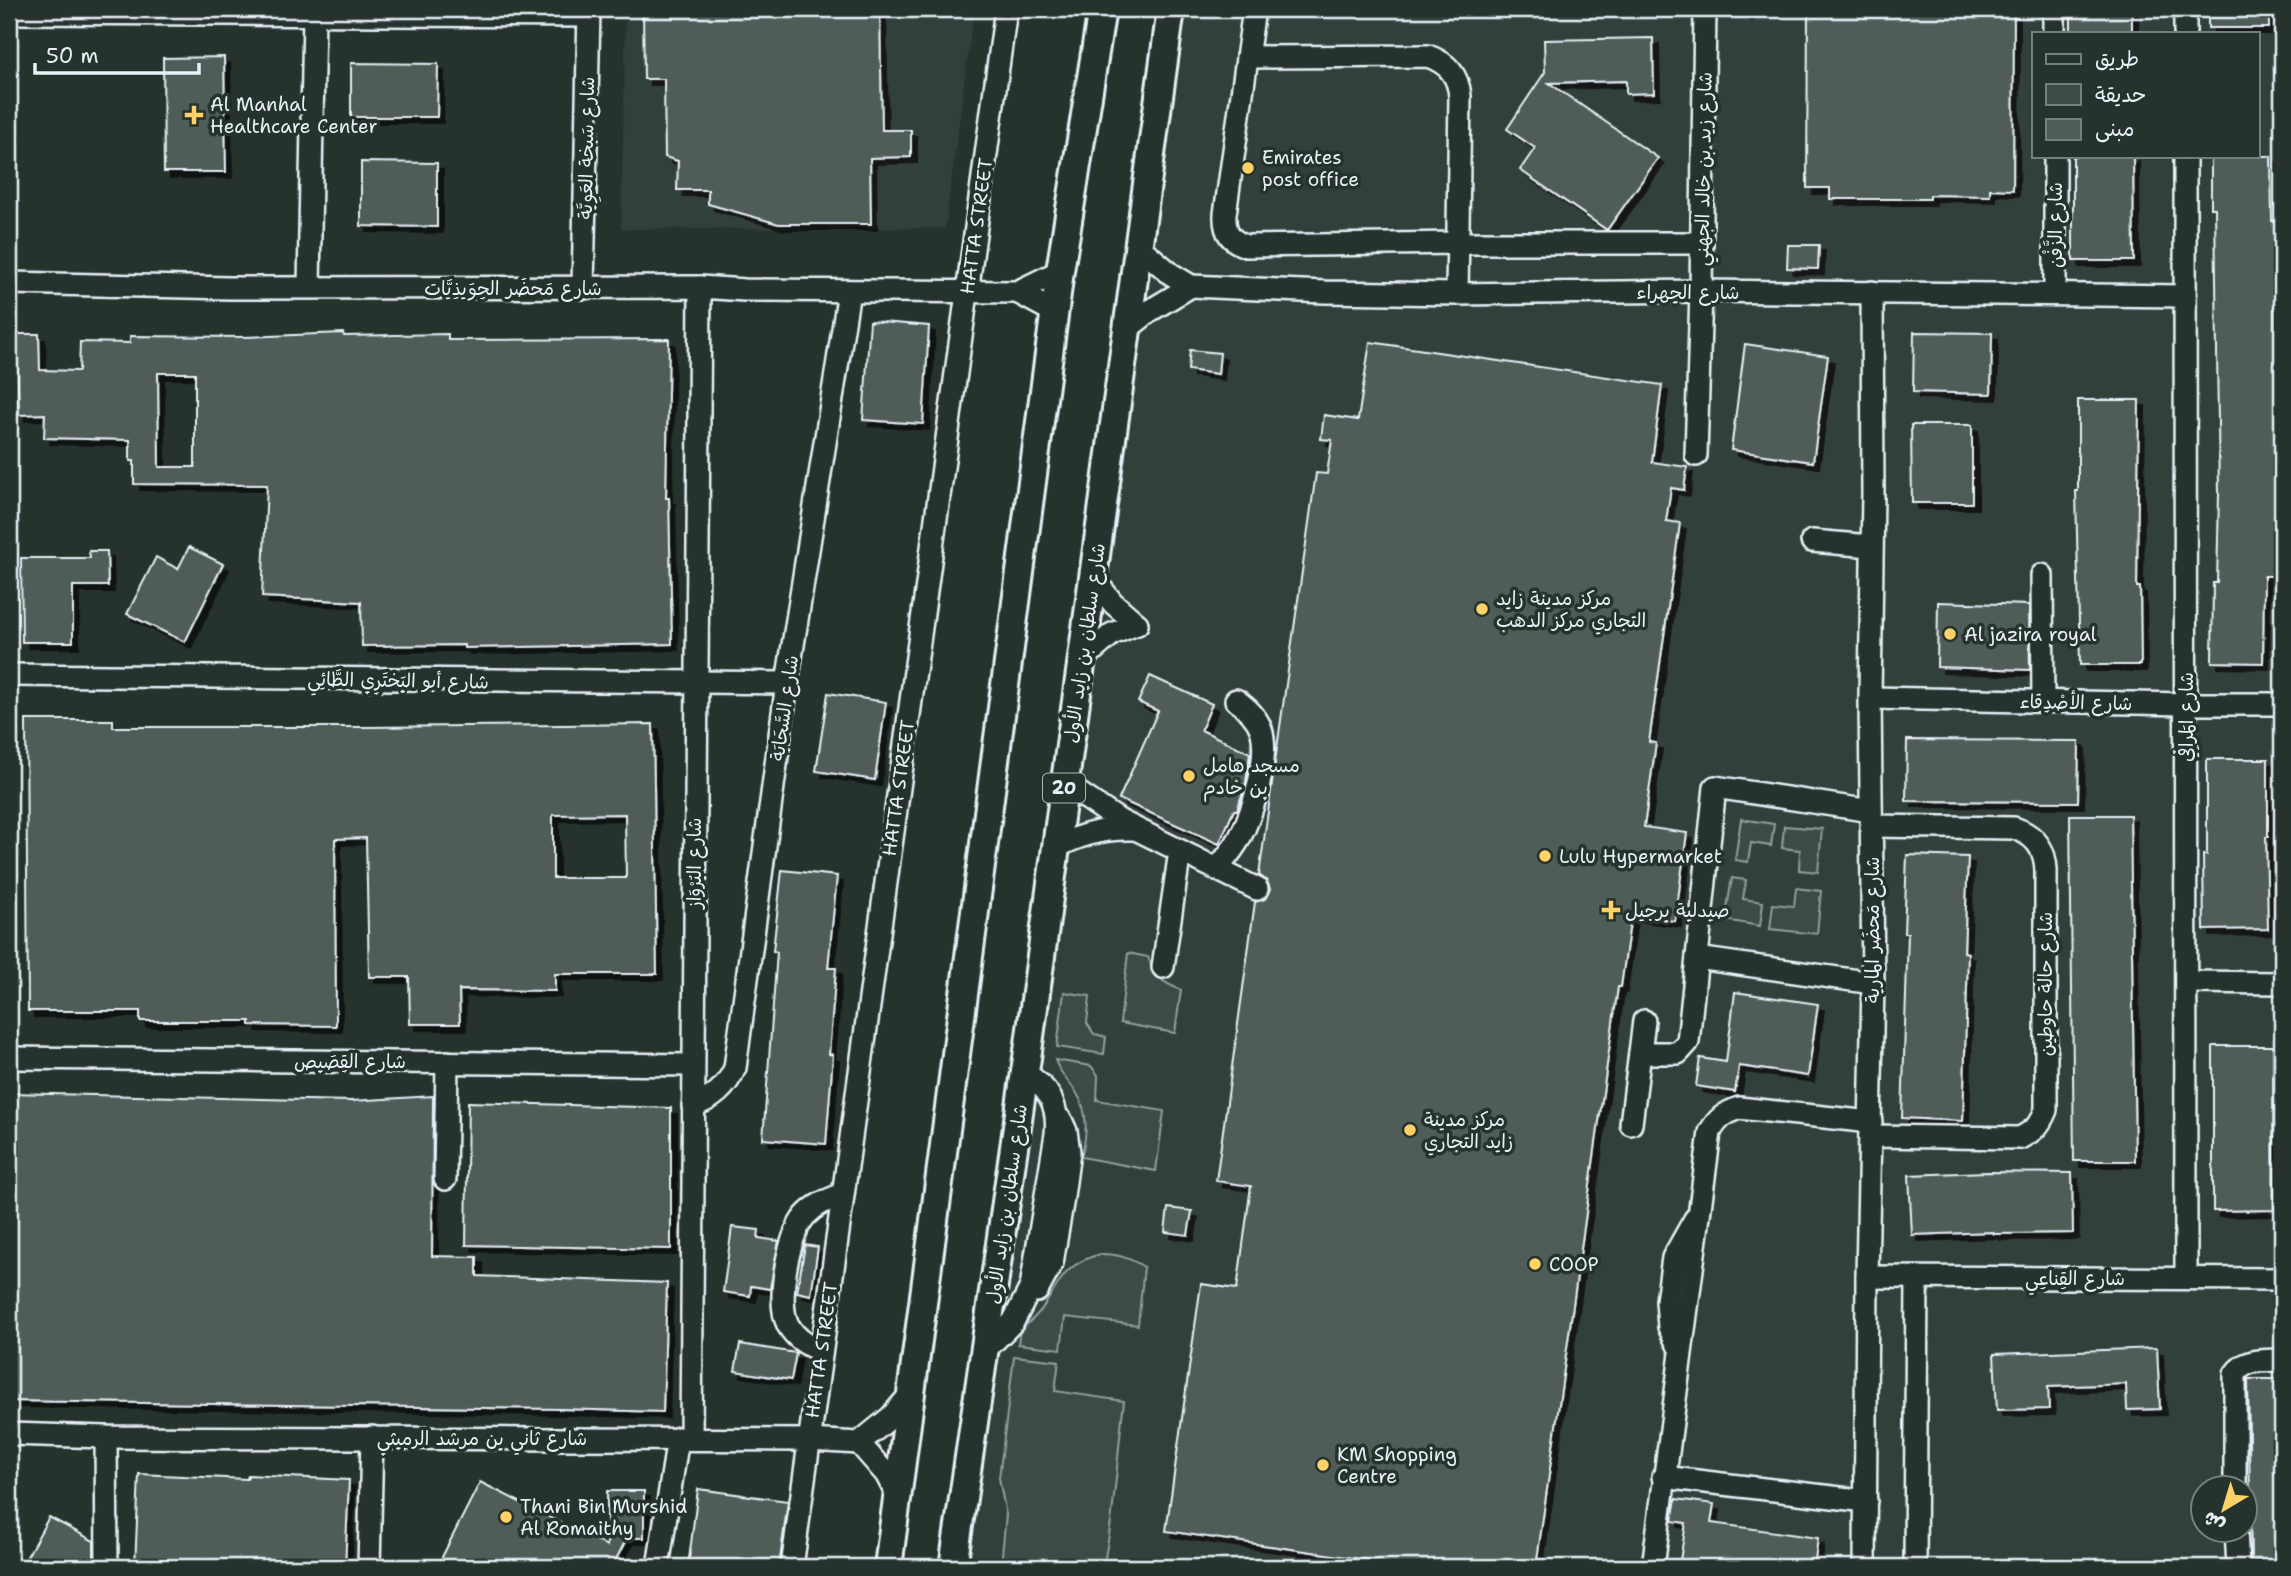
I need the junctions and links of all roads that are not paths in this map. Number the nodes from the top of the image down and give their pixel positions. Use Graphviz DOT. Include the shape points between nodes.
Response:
graph roads {
  1 [pos="1006,9"];
  2 [pos="1102,9"];
  3 [pos="1171,9"];
  4 [pos="1254,9"];
  5 [pos="1705,9"];
  6 [pos="2054,9"];
  7 [pos="2185,9"];
  8 [pos="589,12"];
  9 [pos="9,13"];
  10 [pos="314,13"];
  11 [pos="2054,32"];
  12 [pos="2185,32"];
  13 [pos="1247,57"];
  14 [pos="2055,158"];
  15 [pos="2185,158"];
  16 [pos="1459,243"];
  17 [pos="1702,243"];
  18 [pos="1138,246"];
  19 [pos="1060,271"];
  20 [pos="9,283"];
  21 [pos="309,286"];
  22 [pos="1191,286"];
  23 [pos="700,287"];
  24 [pos="583,288"];
  25 [pos="849,290"];
  26 [pos="966,291"];
  27 [pos="1701,291"];
  28 [pos="1017,292"];
  29 [pos="1872,292"];
  30 [pos="1457,294"];
  31 [pos="2055,294"];
  32 [pos="2185,296"];
  33 [pos="1054,312"];
  34 [pos="1127,329"];
  35 [pos="1696,456"];
  36 [pos="1812,541"];
  37 [pos="1871,546"];
  38 [pos="2042,575"];
  39 [pos="1093,578"];
  40 [pos="1082,660"];
  41 [pos="9,675"];
  42 [pos="788,682"];
  43 [pos="695,683"];
  44 [pos="1870,698"];
  45 [pos="1236,700"];
  46 [pos="2043,701"];
  47 [pos="2186,704"];
  48 [pos="2282,704"];
  49 [pos="1064,783"];
  50 [pos="1871,818"];
  51 [pos="1135,829"];
  52 [pos="1055,848"];
  53 [pos="1180,852"];
  54 [pos="1217,869"];
  55 [pos="1257,889"];
  56 [pos="1697,958"];
  57 [pos="1163,967"];
  58 [pos="2187,982"];
  59 [pos="1872,983"];
  60 [pos="2282,983"];
  61 [pos="1644,1021"];
  62 [pos="1640,1053"];
  63 [pos="9,1058"];
  64 [pos="447,1062"];
  65 [pos="692,1065"];
  66 [pos="1024,1073"];
  67 [pos="693,1106"];
  68 [pos="1631,1124"];
  69 [pos="1871,1129"];
  70 [pos="445,1179"];
  71 [pos="841,1195"];
  72 [pos="1867,1276"];
  73 [pos="1917,1278"];
  74 [pos="2186,1278"];
  75 [pos="2282,1279"];
  76 [pos="986,1349"];
  77 [pos="821,1351"];
  78 [pos="2282,1360"];
  79 [pos="909,1396"];
  80 [pos="9,1434"];
  81 [pos="106,1437"];
  82 [pos="372,1437"];
  83 [pos="684,1438"];
  84 [pos="809,1440"];
  85 [pos="859,1443"];
  86 [pos="2235,1474"];
  87 [pos="1663,1477"];
  88 [pos="897,1495"];
  89 [pos="1866,1501"];
  90 [pos="2237,1544"];
  91 [pos="107,1567"];
  92 [pos="369,1567"];
  93 [pos="658,1567"];
  94 [pos="792,1567"];
  95 [pos="888,1567"];
  96 [pos="953,1567"];
  97 [pos="1653,1567"];
  98 [pos="1865,1567"];
  99 [pos="1916,1567"];
  100 [pos="2238,1567"];
  1 -- 26 [label="street, HATTA STREET"];
  2 -- 19 [label="main road"];
  3 -- 18 [label="main road, شارع سلطان بن زايد الأول / 20"];
  4 -- 13 [label="street"];
  5 -- 17 [label="street, شارع زيد بن خالد الجهني"];
  6 -- 11 [label="street"];
  7 -- 12 [label="street"];
  8 -- 10 [label="street"];
  8 -- 24 [label="street, شارع سَبخة العَوِيَّة"];
  9 -- 10 [label="street"];
  10 -- 21 [label="street"];
  13 -- 16 [label="street" via="1428,56 1448,66 1459,86"];
  13 -- 16 [label="street" via="1225,214 1231,238 1246,246"];
  14 -- 31 [label="street, شارع الزَّفْن"];
  15 -- 32 [label="street, شارع المَرافِي"];
  16 -- 17 [label="street"];
  16 -- 30 [label="street"];
  17 -- 27 [label="street, شارع زيد بن خالد الجهني"];
  18 -- 22 [label="street"];
  18 -- 34 [label="main road, شارع سلطان بن زايد الأول / 20"];
  19 -- 28 [label="street, شارع مَحضَر الحِوَيذِيَّات"];
  19 -- 33 [label="main road"];
  20 -- 21 [label="street, شارع مَحضَر الحِوَيذِيَّات"];
  21 -- 24 [label="street, شارع مَحضَر الحِوَيذِيَّات"];
  22 -- 30 [label="street, شارع الجهراء"];
  22 -- 34 [label="street"];
  23 -- 24 [label="street, شارع مَحضَر الحِوَيذِيَّات"];
  23 -- 25 [label="street, شارع مَحضَر الحِوَيذِيَّات"];
  23 -- 43 [label="street, شارع البُرْوَاز"];
  25 -- 26 [label="street, شارع مَحضَر الحِوَيذِيَّات"];
  25 -- 42 [label="street, شارع السَّحَابَة"];
  26 -- 28 [label="street, شارع مَحضَر الحِوَيذِيَّات"];
  26 -- 71 [label="street, HATTA STREET"];
  27 -- 29 [label="street, شارع الجهراء"];
  27 -- 30 [label="street, شارع الجهراء"];
  27 -- 35 [label="street, شارع زيد بن خالد الجهني"];
  28 -- 33 [label="street, شارع مَحضَر الحِوَيذِيَّات"];
  29 -- 31 [label="street, شارع الجهراء"];
  29 -- 37 [label="street, شارع مَحضَر المارية"];
  31 -- 32 [label="street, شارع الجهراء"];
  32 -- 47 [label="street, شارع المَرافِي"];
  33 -- 79 [label="main road"];
  34 -- 39 [label="main road, شارع سلطان بن زايد الأول / 20"];
  36 -- 37 [label="street"];
  37 -- 44 [label="street, شارع مَحضَر المارية"];
  38 -- 46 [label="street"];
  39 -- 40 [label="main road, شارع سلطان بن زايد الأول / 20"];
  39 -- 40 [label="street" via="1137,624 1112,634"];
  40 -- 49 [label="main road, شارع سلطان بن زايد الأول / 20"];
  41 -- 43 [label="street, شارع أبو البَختَرِي الطَّائِي"];
  42 -- 43 [label="street, شارع أبو البَختَرِي الطَّائِي"];
  42 -- 67 [label="street, شارع السَّحَابَة" via="735,1068 722,1090"];
  43 -- 65 [label="street, شارع البُرْوَاز"];
  44 -- 46 [label="street, شارع الأصْدِقاء"];
  44 -- 50 [label="street, شارع مَحضَر المارية"];
  45 -- 54 [label="street" via="1260,726 1264,750 1246,826"];
  46 -- 47 [label="street, شارع الأصْدِقاء"];
  47 -- 48 [label="street, شارع الأصْدِقاء"];
  47 -- 58 [label="street, شارع المَرافِي"];
  49 -- 51 [label="street"];
  49 -- 52 [label="main road, شارع سلطان بن زايد الأول / 20"];
  50 -- 56 [label="street" via="1715,787"];
  50 -- 59 [label="street, شارع مَحضَر المارية"];
  50 -- 69 [label="street, شارع حالة حاوطين" via="2014,828 2042,848 2046,870 2046,1110 2032,1132 2020,1138"];
  51 -- 52 [label="street" via="1091,832"];
  51 -- 53 [label="street"];
  52 -- 66 [label="main road, شارع سلطان بن زايد الأول / 20"];
  53 -- 54 [label="street"];
  53 -- 57 [label="street"];
  54 -- 55 [label="street"];
  56 -- 59 [label="street"];
  56 -- 62 [label="street" via="1690,1034 1684,1049 1666,1055"];
  58 -- 60 [label="street"];
  58 -- 74 [label="street, شارع المَرافِي"];
  59 -- 69 [label="street, شارع مَحضَر المارية"];
  61 -- 62 [label="street"];
  62 -- 68 [label="street"];
  63 -- 64 [label="street, شارع القِصَيص"];
  64 -- 65 [label="street, شارع القِصَيص"];
  64 -- 70 [label="street"];
  65 -- 67 [label="street, شارع البُرْوَاز"];
  66 -- 76 [label="main road, شارع سلطان بن زايد الأول / 20"];
  66 -- 76 [label="street" via="1048,1091 1056,1113 1056,1134 1031,1287 1013,1322"];
  67 -- 83 [label="street, شارع البُرْوَاز"];
  69 -- 72 [label="street, شارع مَحضَر المارية"];
  69 -- 87 [label="street" via="1753,1108 1727,1112 1716,1121 1710,1132"];
  71 -- 77 [label="street, HATTA STREET"];
  71 -- 77 [label="street" via="814,1207 803,1218 787,1259 783,1307 787,1322 806,1345"];
  72 -- 73 [label="street, شارع القِناعِي"];
  72 -- 89 [label="street, شارع مَحضَر المارية"];
  73 -- 74 [label="street, شارع القِناعِي"];
  73 -- 99 [label="street"];
  74 -- 75 [label="street, شارع القِناعِي"];
  76 -- 96 [label="main road, شارع سلطان بن زايد الأول / 20"];
  77 -- 84 [label="street, HATTA STREET"];
  78 -- 86 [label="street" via="2249,1362 2235,1374"];
  79 -- 85 [label="street"];
  79 -- 88 [label="main road"];
  80 -- 81 [label="street, شارع ثاني بن مرشد الرميثي"];
  81 -- 82 [label="street, شارع ثاني بن مرشد الرميثي"];
  81 -- 91 [label="street"];
  82 -- 83 [label="street, شارع ثاني بن مرشد الرميثي"];
  82 -- 92 [label="street"];
  83 -- 84 [label="street, شارع ثاني بن مرشد الرميثي"];
  83 -- 93 [label="street, شارع البُرْوَاز"];
  84 -- 85 [label="street, شارع ثاني بن مرشد الرميثي"];
  84 -- 94 [label="street, HATTA STREET"];
  85 -- 88 [label="street"];
  87 -- 89 [label="street"];
  87 -- 97 [label="street"];
  88 -- 95 [label="main road"];
  89 -- 98 [label="street, شارع مَحضَر المارية"];
  90 -- 100 [label="street"];
}
